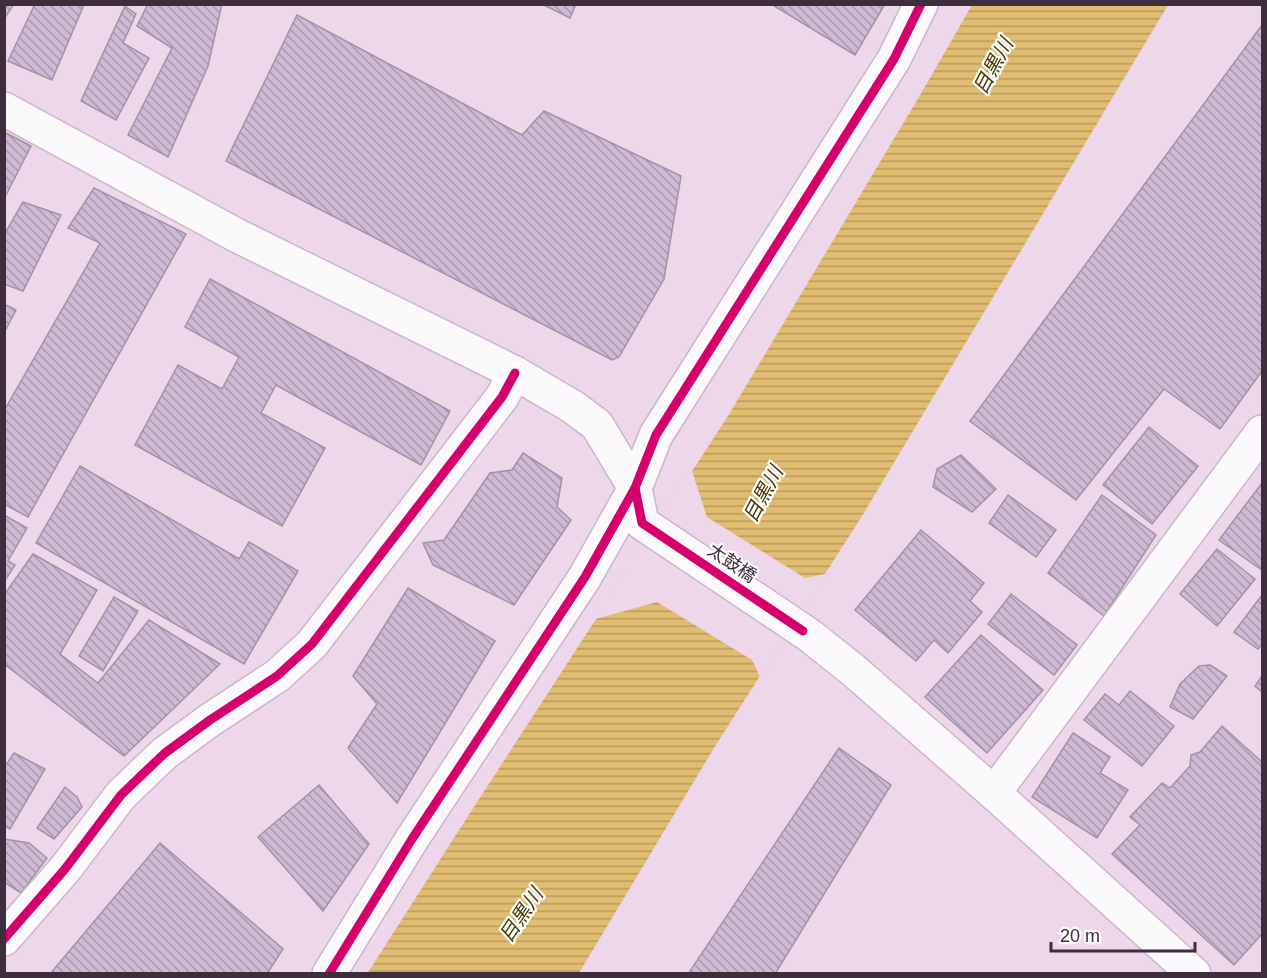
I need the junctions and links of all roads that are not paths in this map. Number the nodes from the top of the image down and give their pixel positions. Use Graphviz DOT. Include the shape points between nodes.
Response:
graph roads {
  1 [pos="921,4"];
  2 [pos="4,109"];
  3 [pos="515,373"];
  4 [pos="1263,432"];
  5 [pos="635,488"];
  6 [pos="994,793"];
  7 [pos="4,939"];
  8 [pos="329,974"];
  9 [pos="1194,974"];
  1 -- 5 [label="street" via="894,60 656,435"];
  2 -- 3 [label="street" via="236,235"];
  3 -- 5 [label="street" via="597,425"];
  3 -- 7 [label="street" via="502,397 312,644 277,676 165,753 147,770 121,795 65,869"];
  4 -- 6 [label="street"];
  5 -- 6 [label="street, 太鼓橋" via="642,523 803,631"];
  5 -- 8 [label="street" via="585,577 412,839"];
  6 -- 9 [label="street, 太鼓橋"];
}
